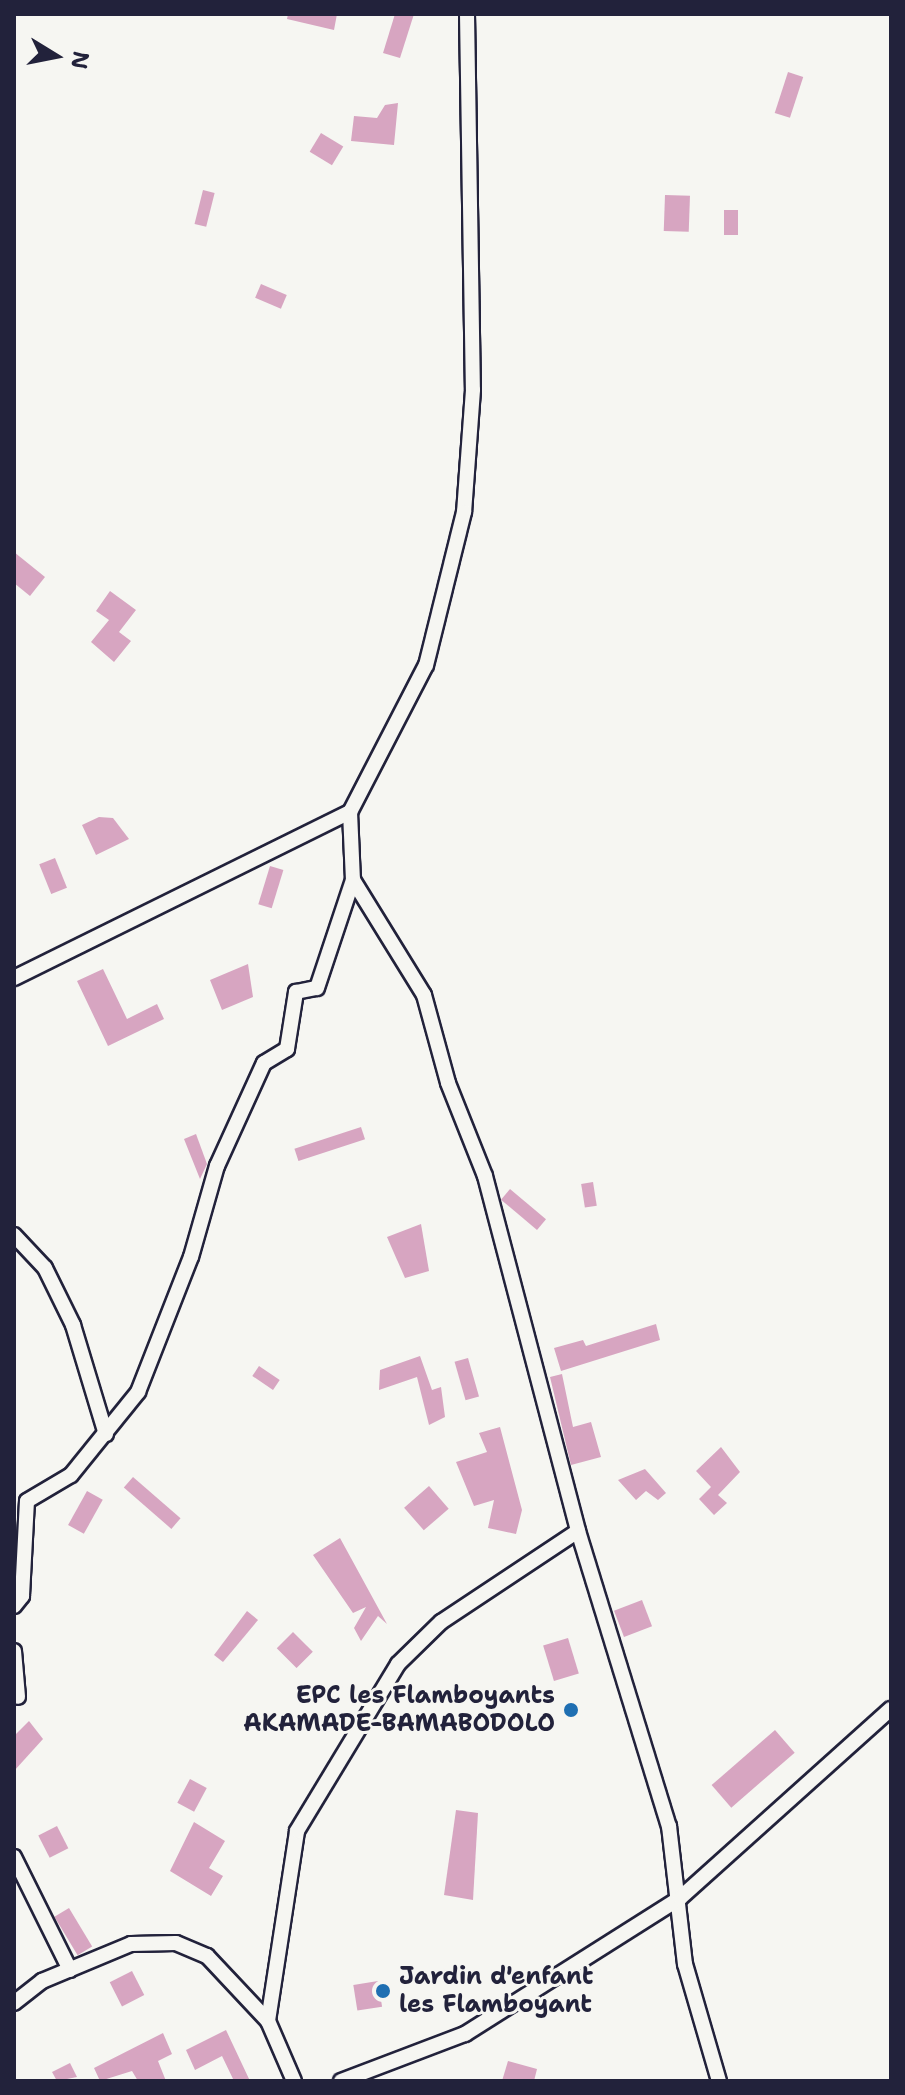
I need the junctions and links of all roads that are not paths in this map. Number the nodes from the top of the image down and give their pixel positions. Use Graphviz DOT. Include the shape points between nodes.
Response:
graph roads {
  1 [pos="467,14"];
  2 [pos="350,812"];
  3 [pos="353,880"];
  4 [pos="14,978"];
  5 [pos="14,1235"];
  6 [pos="106,1434"];
  7 [pos="578,1531"];
  8 [pos="14,1606"];
  9 [pos="14,1651"];
  10 [pos="18,1697"];
  11 [pos="891,1709"];
  12 [pos="14,1857"];
  13 [pos="680,1898"];
  14 [pos="70,1970"];
  15 [pos="14,2003"];
  16 [pos="268,2021"];
  17 [pos="294,2081"];
  18 [pos="341,2081"];
  19 [pos="719,2081"];
  1 -- 2 [label="street" via="473,390 464,512 426,665"];
  2 -- 3 [label="street"];
  2 -- 4 [label="street"];
  3 -- 6 [label="street" via="317,988 296,992 287,1049 264,1063 217,1166 191,1257 138,1392"];
  3 -- 7 [label="street" via="424,995 448,1083 485,1176"];
  5 -- 6 [label="street" via="45,1268 73,1325"];
  6 -- 8 [label="street" via="71,1475 27,1501 22,1596"];
  7 -- 13 [label="street" via="669,1826"];
  7 -- 16 [label="street" via="441,1622 393,1672 297,1831"];
  9 -- 10 [label="street"];
  11 -- 13 [label="street"];
  12 -- 14 [label="street"];
  13 -- 18 [label="street" via="465,2034"];
  13 -- 19 [label="street" via="685,1964"];
  14 -- 15 [label="street" via="42,1981"];
  14 -- 16 [label="street" via="131,1944 176,1943 207,1956"];
  16 -- 17 [label="street"];
}
